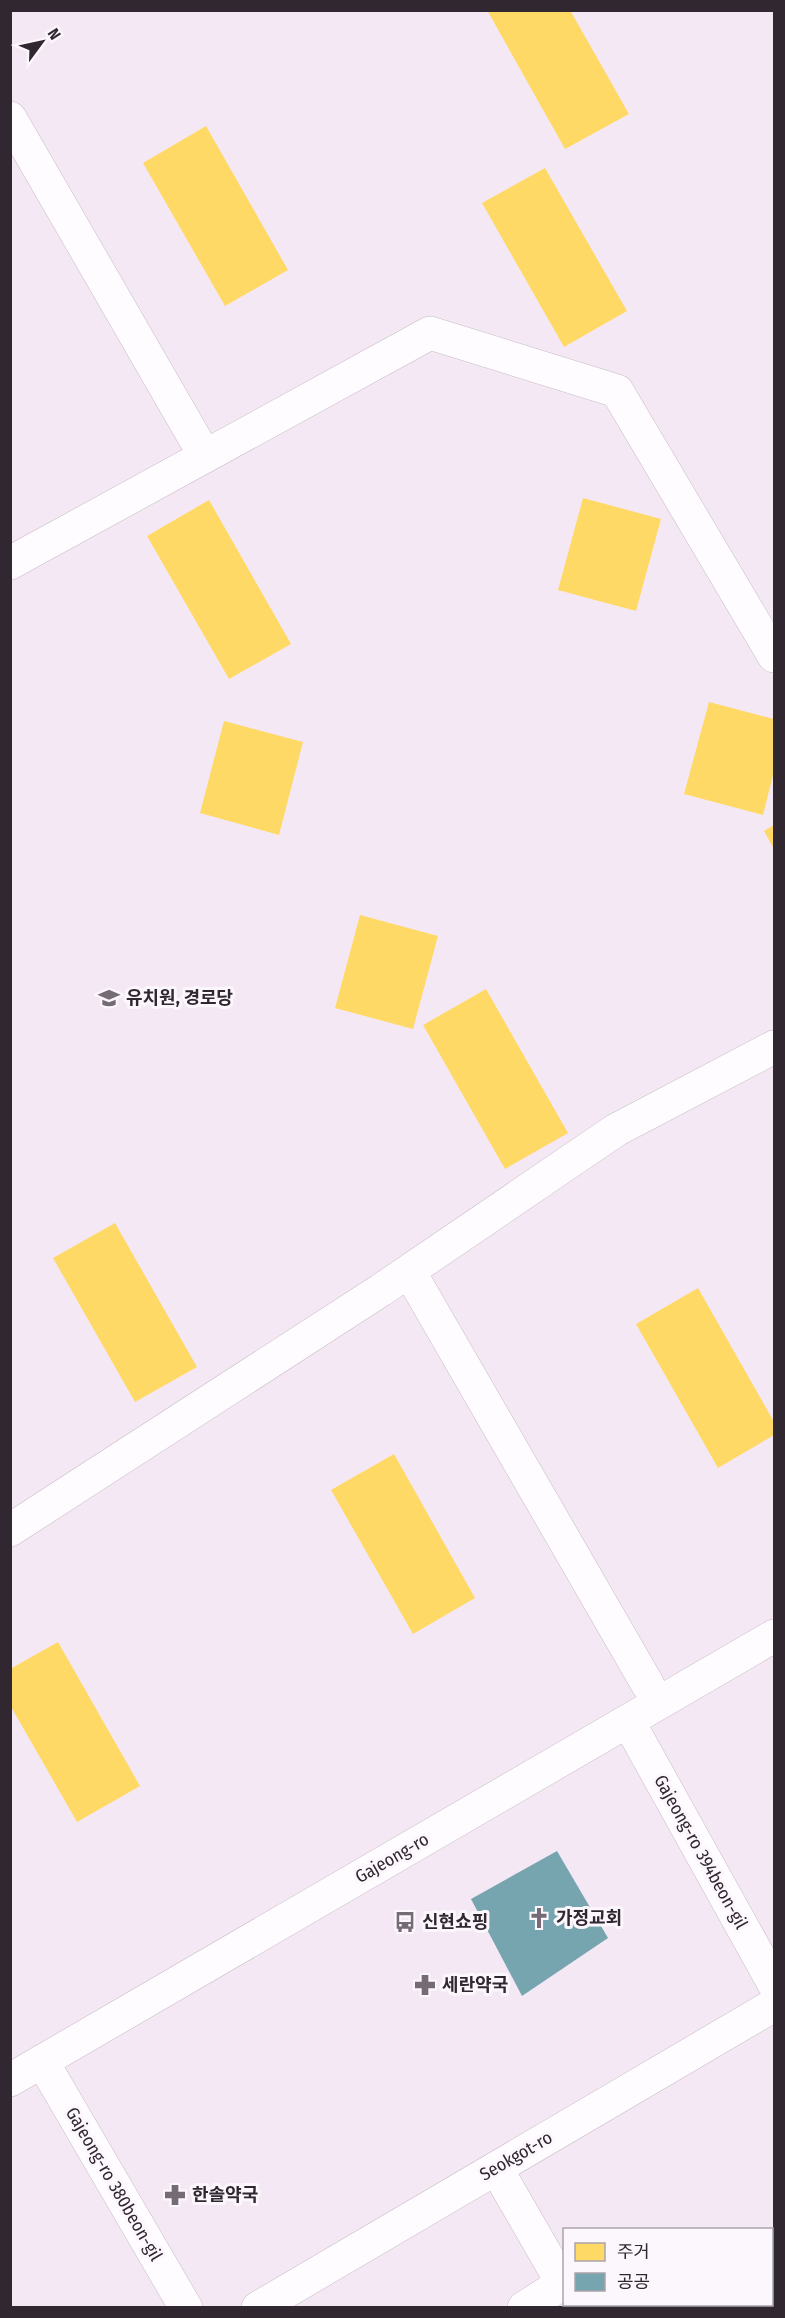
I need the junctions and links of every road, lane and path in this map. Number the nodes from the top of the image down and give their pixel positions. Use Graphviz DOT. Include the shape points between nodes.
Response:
graph roads {
  1 [pos="10,118"];
  2 [pos="206,456"];
  3 [pos="10,563"];
  4 [pos="774,656"];
  5 [pos="774,1047"];
  6 [pos="409,1271"];
  7 [pos="10,1530"];
  8 [pos="774,1636"];
  9 [pos="648,1685"];
  10 [pos="628,1721"];
  11 [pos="774,1984"];
  12 [pos="774,2005"];
  13 [pos="42,2061"];
  14 [pos="10,2080"];
  15 [pos="496,2168"];
  16 [pos="563,2283"];
  17 [pos="563,2297"];
  18 [pos="186,2307"];
  19 [pos="258,2307"];
  20 [pos="524,2307"];
  1 -- 2 [label="street"];
  2 -- 3 [label="street"];
  2 -- 4 [label="street" via="430,333 617,390"];
  5 -- 6 [label="street" via="616,1130"];
  6 -- 7 [label="street"];
  6 -- 9 [label="street"];
  8 -- 10 [label="street, Gajeong-ro"];
  10 -- 11 [label="street, Gajeong-ro 394beon-gil"];
  10 -- 13 [label="street, Gajeong-ro"];
  12 -- 15 [label="street, Seokgot-ro"];
  13 -- 14 [label="street, Gajeong-ro"];
  13 -- 18 [label="street, Gajeong-ro 380beon-gil"];
  15 -- 16 [label="street"];
  15 -- 19 [label="street, Seokgot-ro"];
  17 -- 20 [label="street"];
}
